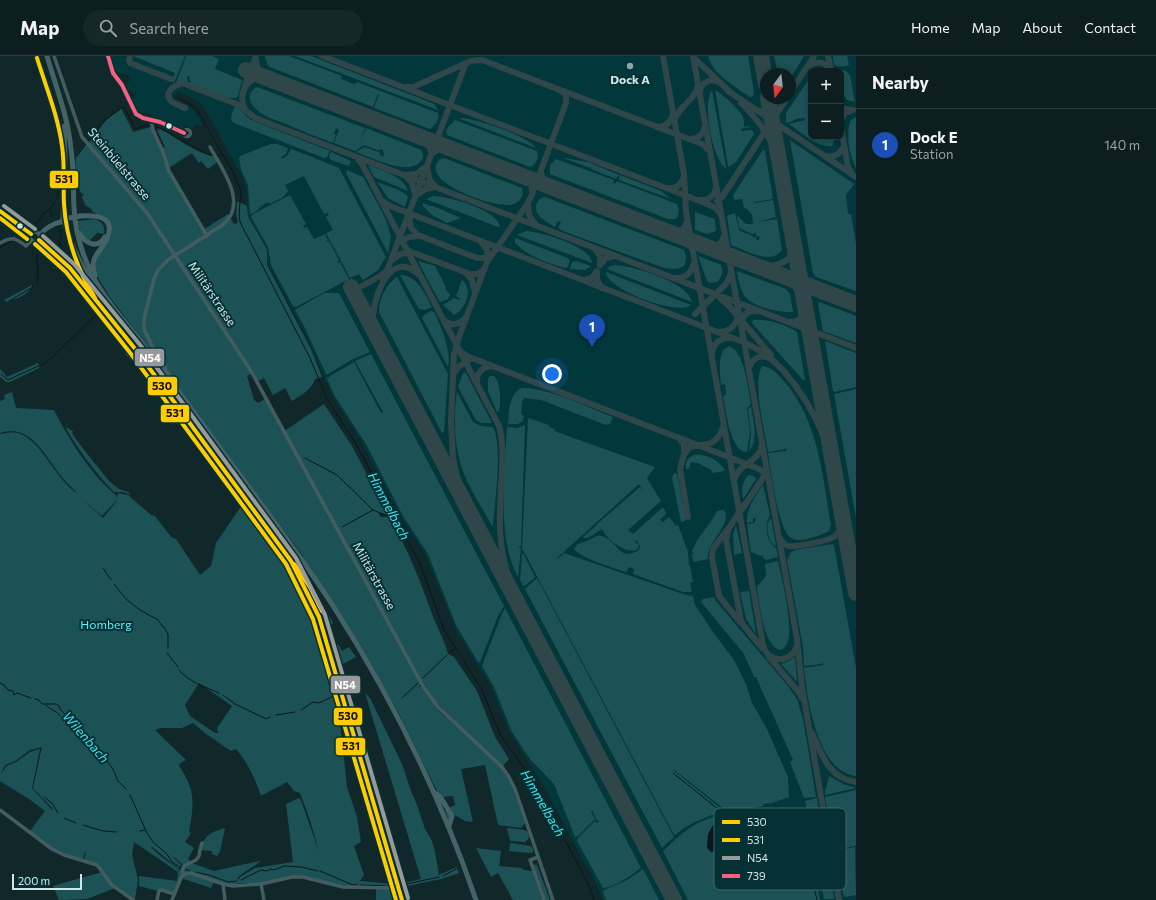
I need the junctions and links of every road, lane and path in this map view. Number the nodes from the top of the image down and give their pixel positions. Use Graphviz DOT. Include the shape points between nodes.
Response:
graph roads {
  1 [pos="43,56"];
  2 [pos="47,56"];
  3 [pos="54,56"];
  4 [pos="108,56"];
  5 [pos="151,120"];
  6 [pos="64,126"];
  7 [pos="184,133"];
  8 [pos="210,147"];
  9 [pos="0,210"];
  10 [pos="80,217"];
  11 [pos="66,219"];
  12 [pos="76,228"];
  13 [pos="37,236"];
  14 [pos="207,236"];
  15 [pos="32,240"];
  16 [pos="0,243"];
  17 [pos="174,256"];
  18 [pos="101,293"];
  19 [pos="179,393"];
  20 [pos="0,810"];
  21 [pos="202,843"];
  22 [pos="538,857"];
  23 [pos="183,871"];
  24 [pos="223,884"];
  25 [pos="261,884"];
  26 [pos="398,888"];
  27 [pos="174,894"];
  28 [pos="133,900"];
  29 [pos="157,900"];
  30 [pos="172,900"];
  31 [pos="225,900"];
  32 [pos="264,900"];
  33 [pos="402,900"];
  34 [pos="472,900"];
  35 [pos="476,900"];
  36 [pos="544,900"];
  37 [pos="553,900"];
  1 -- 6 [label="highway"];
  2 -- 12 [label="highway" via="70,142"];
  3 -- 17 [label="street, Steinbüelstrasse" via="79,131 147,213"];
  4 -- 5 [label="street" via="113,73 122,85 134,113"];
  5 -- 7 [label="street"];
  5 -- 14 [label="street" via="169,171"];
  6 -- 11 [label="highway"];
  6 -- 18 [label="highway" via="69,155 74,236 84,266"];
  8 -- 14 [label="street" via="232,187 233,205 226,222"];
  9 -- 13 [label="main road"];
  10 -- 11 [label="highway, bridge"];
  10 -- 12 [label="highway" via="100,220 106,226 106,235 100,242 90,244"];
  10 -- 18 [label="highway" via="100,216 109,226 109,234 97,253 94,265"];
  11 -- 13 [label="highway"];
  11 -- 18 [label="highway" via="77,256"];
  12 -- 18 [label="highway" via="87,264"];
  13 -- 15 [label="main road" via="35,242"];
  13 -- 15 [label="main road" via="30,237"];
  13 -- 26 [label="main road" via="73,273 154,372 288,555 320,617"];
  14 -- 17 [label="street"];
  15 -- 16 [label="street" via="26,246 12,238"];
  17 -- 19 [label="street" via="162,266 154,279 144,329"];
  17 -- 22 [label="street, Militärstrasse" via="251,371 424,688 438,707 499,764 509,777"];
  18 -- 19 [label="highway"];
  18 -- 34 [label="highway" via="292,552 349,637 390,709 423,776"];
  19 -- 35 [label="highway" via="295,550 365,658 392,706 433,792 441,798 452,816 449,829"];
  20 -- 28 [label="street" via="52,849 97,865 112,885"];
  21 -- 23 [label="street" via="199,856 184,866"];
  22 -- 36 [label="street" via="530,860"];
  22 -- 37 [label="street, Militärstrasse"];
  23 -- 24 [label="street"];
  23 -- 27 [label="street"];
  24 -- 25 [label="street"];
  24 -- 31 [label="street"];
  25 -- 26 [label="street" via="303,877 343,887"];
  25 -- 32 [label="street"];
  26 -- 33 [label="main road"];
  27 -- 29 [label="street" via="159,891"];
  27 -- 30 [label="street"];
}
